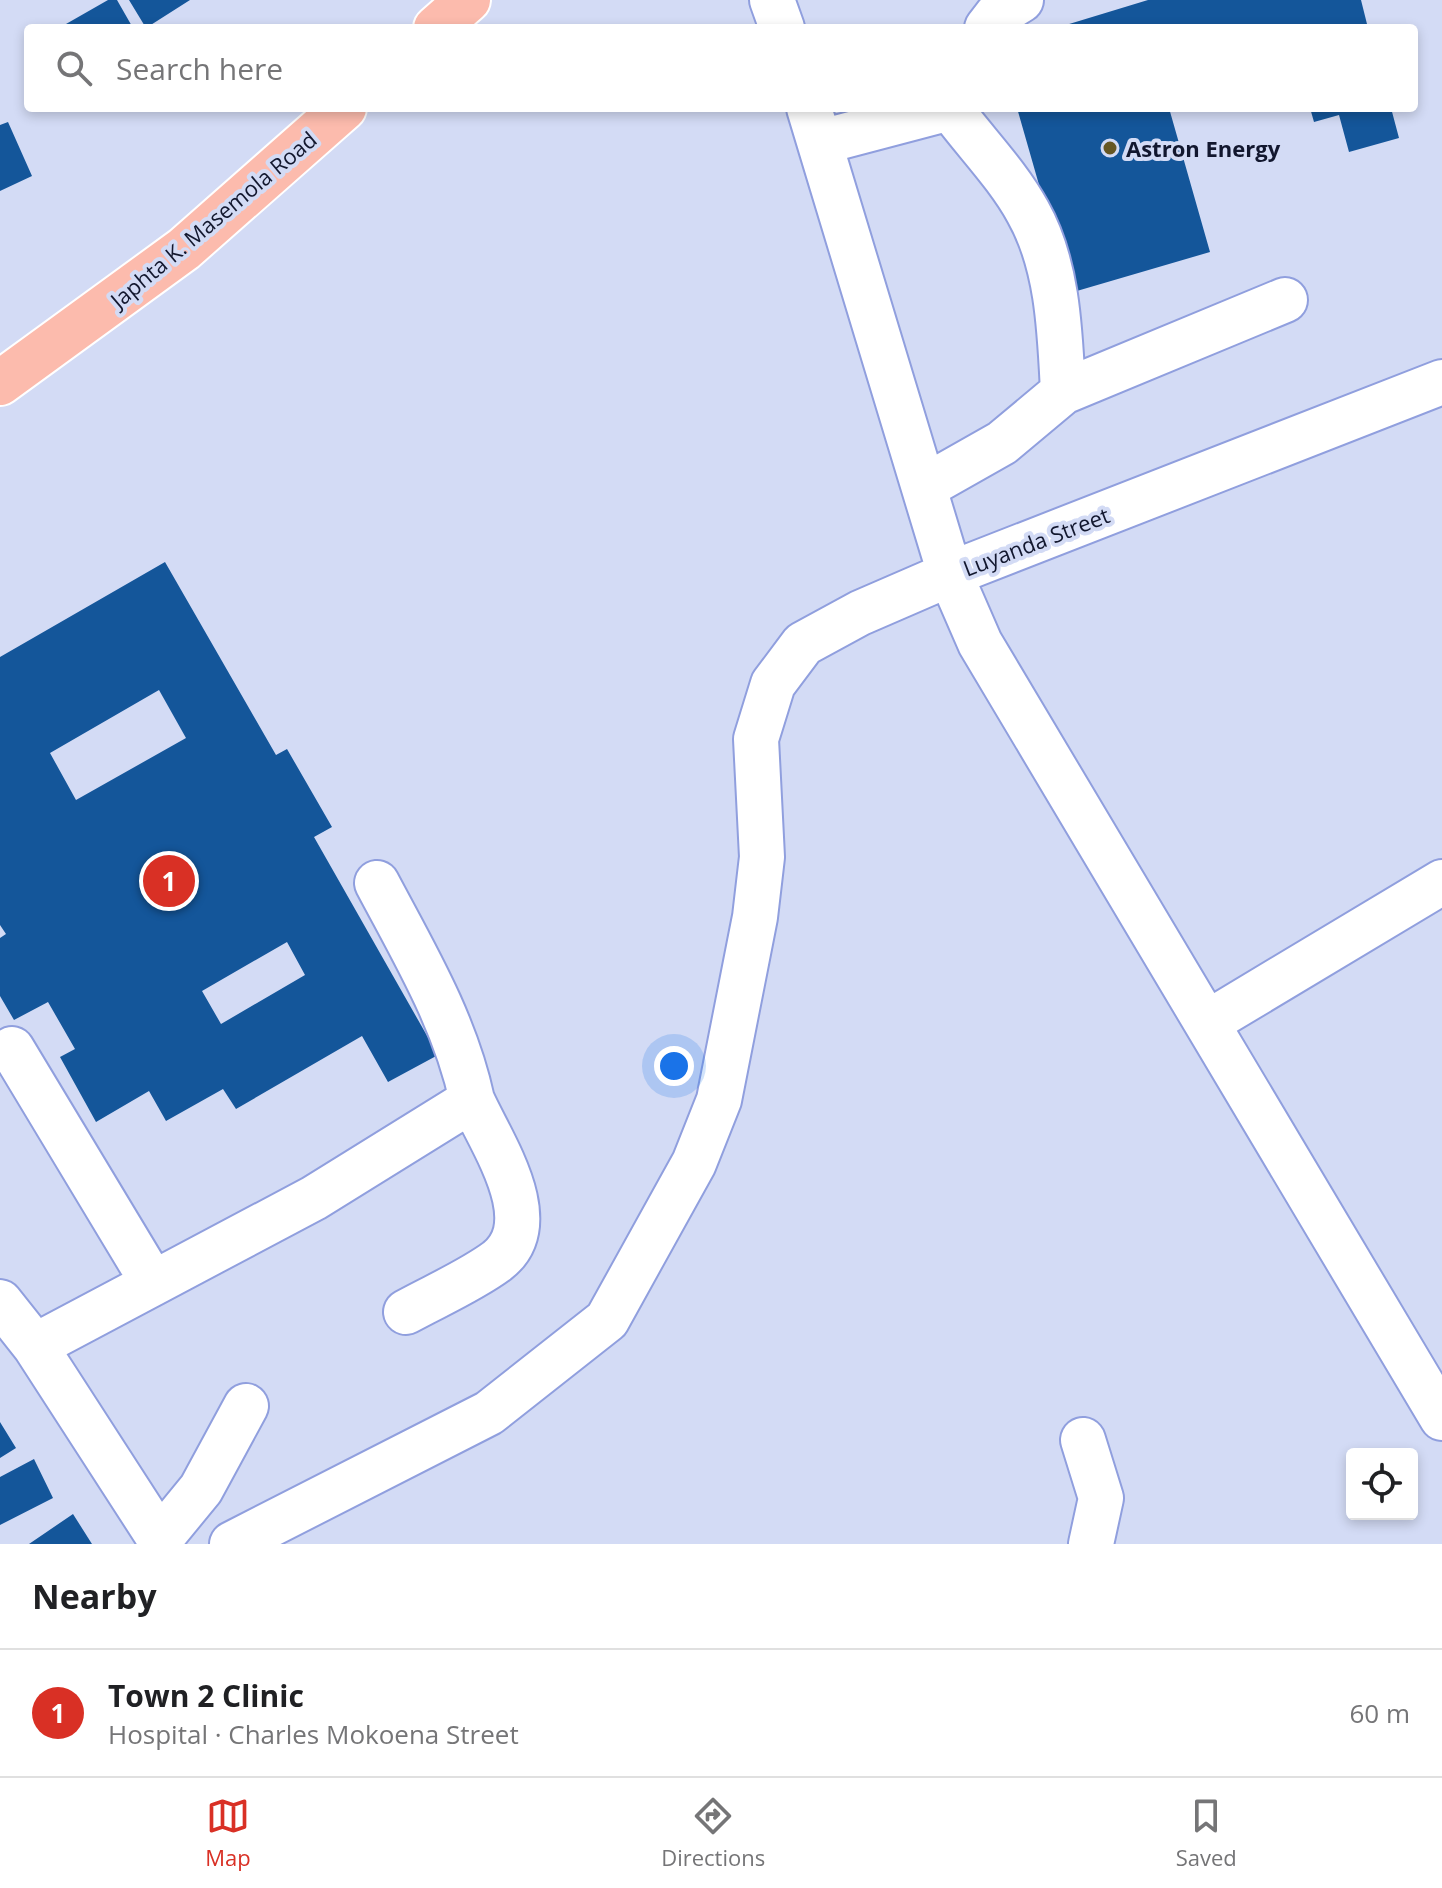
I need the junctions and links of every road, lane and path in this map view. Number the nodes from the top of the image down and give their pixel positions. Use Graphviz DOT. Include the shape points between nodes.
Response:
graph roads {
  1 [pos="468,0"];
  2 [pos="772,0"];
  3 [pos="1021,0"];
  4 [pos="441,24"];
  5 [pos="781,24"];
  6 [pos="990,24"];
  7 [pos="339,112"];
  8 [pos="918,112"];
  9 [pos="953,112"];
  10 [pos="815,125"];
  11 [pos="1285,300"];
  12 [pos="0,383"];
  13 [pos="1063,392"];
  14 [pos="1440,393"];
  15 [pos="926,486"];
  16 [pos="950,574"];
  17 [pos="1442,882"];
  18 [pos="377,883"];
  19 [pos="1207,1023"];
  20 [pos="12,1049"];
  21 [pos="472,1100"];
  22 [pos="153,1283"];
  23 [pos="0,1302"];
  24 [pos="406,1312"];
  25 [pos="35,1346"];
  26 [pos="246,1406"];
  27 [pos="1442,1418"];
  28 [pos="1083,1440"];
  29 [pos="162,1542"];
  30 [pos="232,1544"];
  31 [pos="1091,1544"];
  1 -- 4 [label="main road"];
  2 -- 5 [label="street"];
  3 -- 6 [label="street"];
  7 -- 12 [label="main road, Japhta K. Masemola Road" via="184,249"];
  8 -- 10 [label="street"];
  9 -- 13 [label="street" via="1028,212 1051,276"];
  10 -- 15 [label="street, Luyanda Street"];
  11 -- 13 [label="street"];
  13 -- 15 [label="street" via="1002,443"];
  14 -- 16 [label="street, Luyanda Street"];
  15 -- 16 [label="street, Luyanda Street"];
  16 -- 19 [label="street" via="980,643"];
  16 -- 30 [label="street" via="803,644 773,684 756,739 762,857 755,917 719,1100 694,1163 607,1320 489,1413"];
  17 -- 19 [label="street"];
  18 -- 21 [label="street" via="440,1001"];
  19 -- 27 [label="street"];
  20 -- 22 [label="street"];
  21 -- 22 [label="street" via="314,1198"];
  21 -- 24 [label="street" via="517,1200 519,1221 513,1241 498,1260"];
  22 -- 25 [label="street"];
  23 -- 25 [label="street"];
  25 -- 29 [label="street"];
  26 -- 29 [label="street" via="201,1489"];
  28 -- 31 [label="street" via="1101,1498"];
}
